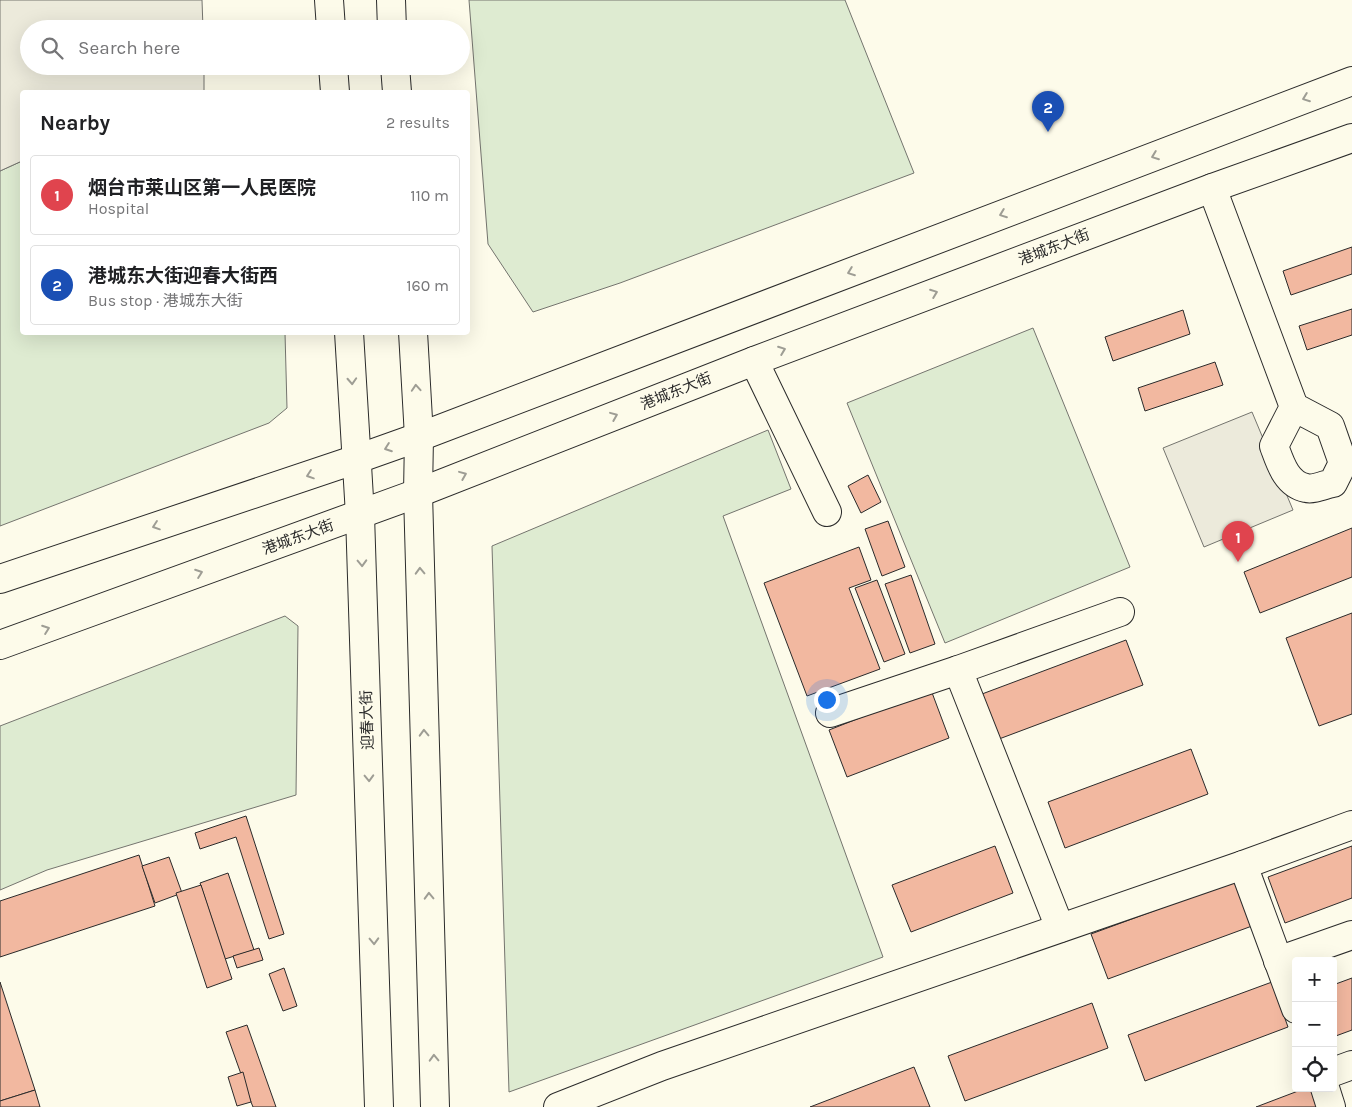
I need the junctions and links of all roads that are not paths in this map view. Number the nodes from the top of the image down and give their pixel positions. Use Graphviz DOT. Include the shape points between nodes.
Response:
graph roads {
  1 [pos="329,0"];
  2 [pos="390,0"];
  3 [pos="330,20"];
  4 [pos="391,20"];
  5 [pos="334,75"];
  6 [pos="396,75"];
  7 [pos="1352,81"];
  8 [pos="335,90"];
  9 [pos="397,90"];
  10 [pos="1352,138"];
  11 [pos="1212,188"];
  12 [pos="349,335"];
  13 [pos="412,335"];
  14 [pos="754,361"];
  15 [pos="1294,406"];
  16 [pos="419,437"];
  17 [pos="357,459"];
  18 [pos="1343,487"];
  19 [pos="418,493"];
  20 [pos="827,512"];
  21 [pos="360,515"];
  22 [pos="0,579"];
  23 [pos="1120,612"];
  24 [pos="0,645"];
  25 [pos="958,670"];
  26 [pos="830,713"];
  27 [pos="1352,825"];
  28 [pos="1243,865"];
  29 [pos="1060,928"];
  30 [pos="1352,935"];
  31 [pos="1278,961"];
  32 [pos="1293,1002"];
  33 [pos="1352,1065"];
  34 [pos="1337,1071"];
  35 [pos="1326,1092"];
  36 [pos="379,1107"];
  37 [pos="435,1107"];
  38 [pos="558,1107"];
  39 [pos="1331,1107"];
  1 -- 3 [label="main road"];
  2 -- 4 [label="main road"];
  5 -- 8 [label="main road"];
  6 -- 9 [label="main road"];
  7 -- 16 [label="main road, one-way"];
  10 -- 11 [label="main road, 港城东大街"];
  14 -- 11 [label="main road, 港城东大街, one-way"];
  11 -- 15 [label="main road"];
  12 -- 17 [label="main road, 迎春大街, one-way"];
  16 -- 13 [label="main road, one-way"];
  19 -- 14 [label="main road, 港城东大街, one-way"];
  14 -- 20 [label="main road"];
  15 -- 18 [label="main road" via="1330,426 1343,463"];
  15 -- 18 [label="main road" via="1274,446 1282,467 1292,482 1307,489"];
  16 -- 17 [label="main road, one-way"];
  16 -- 19 [label="main road"];
  17 -- 21 [label="main road, 迎春大街"];
  17 -- 22 [label="main road, one-way"];
  19 -- 21 [label="main road, 港城东大街"];
  37 -- 19 [label="main road, one-way"];
  24 -- 21 [label="main road, 港城东大街, one-way"];
  21 -- 36 [label="main road, 迎春大街, one-way"];
  23 -- 25 [label="main road"];
  25 -- 26 [label="main road"];
  25 -- 29 [label="main road"];
  27 -- 28 [label="main road"];
  28 -- 29 [label="main road"];
  28 -- 31 [label="main road"];
  29 -- 38 [label="main road" via="662,1066"];
  30 -- 31 [label="main road"];
  31 -- 32 [label="main road"];
  33 -- 34 [label="main road"];
  35 -- 39 [label="main road"];
}
